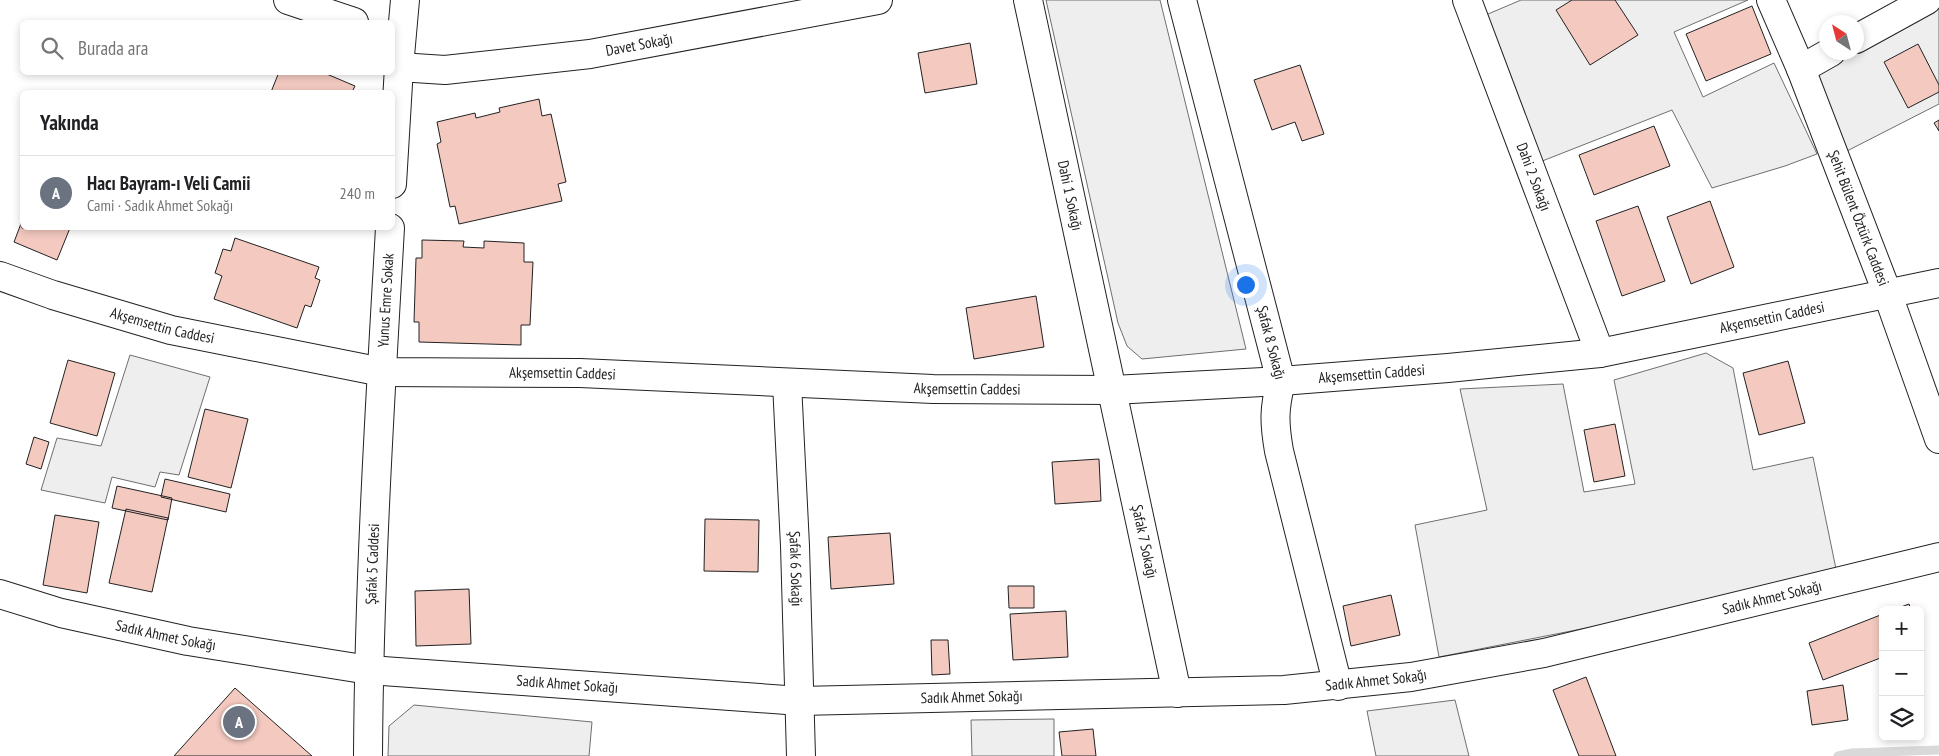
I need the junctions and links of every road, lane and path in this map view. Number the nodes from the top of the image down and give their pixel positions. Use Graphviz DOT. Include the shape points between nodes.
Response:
graph roads {
  1 [pos="288,0"];
  2 [pos="405,0"];
  3 [pos="878,0"];
  4 [pos="1028,0"];
  5 [pos="1182,0"];
  6 [pos="1468,0"];
  7 [pos="1772,0"];
  8 [pos="1927,0"];
  9 [pos="348,20"];
  10 [pos="1864,35"];
  11 [pos="397,37"];
  12 [pos="1819,59"];
  13 [pos="399,67"];
  14 [pos="1801,69"];
  15 [pos="395,134"];
  16 [pos="390,230"];
  17 [pos="0,276"];
  18 [pos="1939,283"];
  19 [pos="1888,295"];
  20 [pos="1600,353"];
  21 [pos="382,372"];
  22 [pos="1281,381"];
  23 [pos="787,384"];
  24 [pos="1113,390"];
  25 [pos="1939,440"];
  26 [pos="1939,557"];
  27 [pos="0,594"];
  28 [pos="369,670"];
  29 [pos="1338,686"];
  30 [pos="1178,693"];
  31 [pos="800,701"];
  32 [pos="368,756"];
  33 [pos="801,756"];
  1 -- 9 [label="street"];
  2 -- 11 [label="street"];
  3 -- 13 [label="street, Davet Sokağı" via="590,54 445,70"];
  4 -- 24 [label="street, Dahi 1 Sokağı"];
  5 -- 22 [label="street, Şafak 8 Sokağı"];
  6 -- 20 [label="street, Dahi 2 Sokağı"];
  7 -- 14 [label="street, Şehit Bülent Öztürk Caddesi"];
  8 -- 10 [label="street"];
  11 -- 13 [label="street"];
  12 -- 14 [label="street"];
  13 -- 15 [label="street"];
  14 -- 19 [label="street, Şehit Bülent Öztürk Caddesi"];
  16 -- 21 [label="street, Yunus Emre Sokak"];
  17 -- 21 [label="street, Akşemsettin Caddesi" via="171,330"];
  18 -- 19 [label="street, Akşemsettin Caddesi"];
  19 -- 20 [label="street, Akşemsettin Caddesi"];
  19 -- 25 [label="street, Şehit Bülent Öztürk Caddesi"];
  20 -- 22 [label="street, Akşemsettin Caddesi"];
  21 -- 23 [label="street, Akşemsettin Caddesi" via="580,373"];
  21 -- 28 [label="street, Şafak 5 Caddesi"];
  22 -- 24 [label="street, Akşemsettin Caddesi"];
  22 -- 29 [label="street, Şafak 8 Sokağı" via="1275,407 1278,450"];
  23 -- 24 [label="street, Akşemsettin Caddesi"];
  23 -- 31 [label="street, Şafak 6 Sokağı"];
  24 -- 30 [label="street, Şafak 7 Sokağı"];
  26 -- 29 [label="street, Sadık Ahmet Sokağı" via="1544,653 1411,677"];
  27 -- 28 [label="street, Sadık Ahmet Sokağı" via="61,613 188,641"];
  28 -- 31 [label="street, Sadık Ahmet Sokağı"];
  28 -- 32 [label="street, Şafak 5 Caddesi"];
  29 -- 30 [label="street, Sadık Ahmet Sokağı"];
  30 -- 31 [label="street, Sadık Ahmet Sokağı"];
  31 -- 33 [label="street, Şafak 6 Sokağı"];
}
